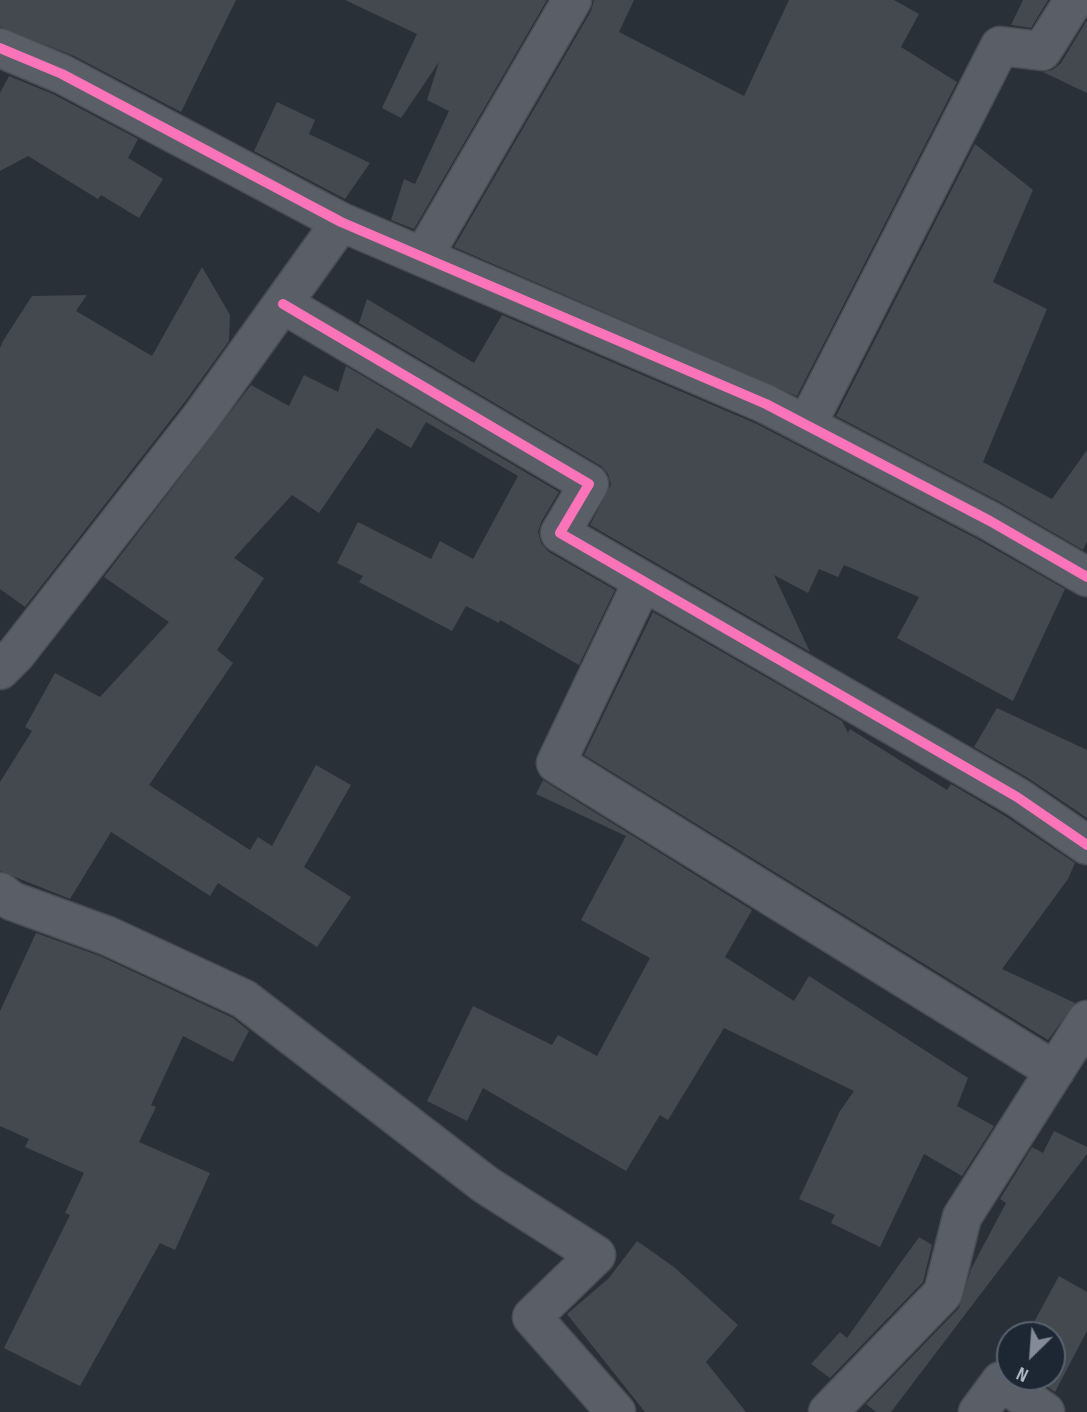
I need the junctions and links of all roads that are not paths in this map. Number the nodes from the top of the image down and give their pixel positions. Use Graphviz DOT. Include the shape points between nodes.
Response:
graph roads {
  1 [pos="572,0"];
  2 [pos="1074,0"];
  3 [pos="0,48"];
  4 [pos="341,222"];
  5 [pos="424,255"];
  6 [pos="283,304"];
  7 [pos="807,424"];
  8 [pos="1087,577"];
  9 [pos="643,581"];
  10 [pos="0,670"];
  11 [pos="1087,845"];
  12 [pos="0,892"];
  13 [pos="1087,1020"];
  14 [pos="1055,1070"];
  15 [pos="617,1412"];
  16 [pos="828,1412"];
  17 [pos="978,1412"];
  18 [pos="1045,1412"];
  1 -- 5 [label="street"];
  2 -- 7 [label="street" via="1042,51 1000,46"];
  3 -- 4 [label="street" via="62,75"];
  4 -- 5 [label="street"];
  4 -- 6 [label="street"];
  5 -- 7 [label="street"];
  6 -- 9 [label="street" via="589,484 560,533"];
  6 -- 10 [label="street" via="202,416"];
  7 -- 8 [label="street"];
  9 -- 11 [label="street" via="1017,797"];
  9 -- 14 [label="street" via="556,764"];
  12 -- 15 [label="street" via="244,999 486,1185 596,1255 532,1317"];
  13 -- 14 [label="street"];
  14 -- 16 [label="street" via="962,1217 943,1293"];
  17 -- 18 [label="street" via="1001,1381"];
}
